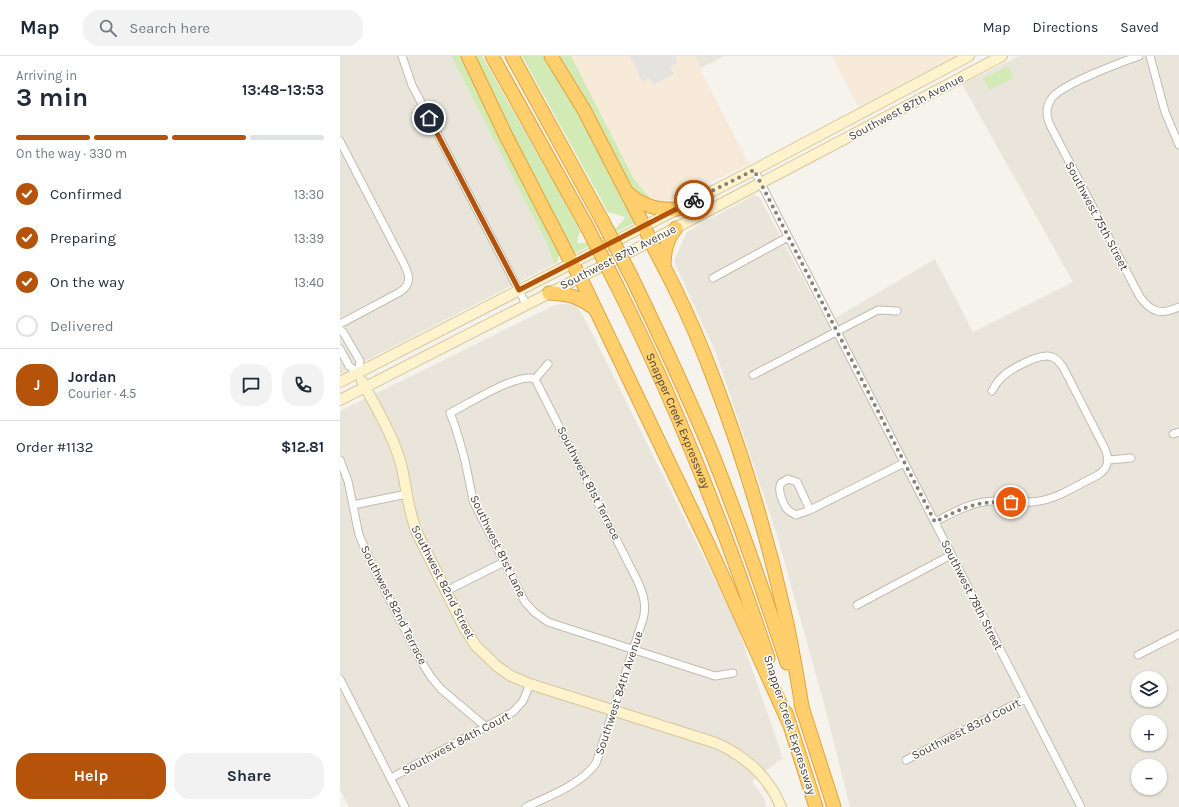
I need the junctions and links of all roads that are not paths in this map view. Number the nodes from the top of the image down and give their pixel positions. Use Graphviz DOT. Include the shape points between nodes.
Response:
graph roads {
  1 [pos="402,56"];
  2 [pos="468,56"];
  3 [pos="492,56"];
  4 [pos="512,56"];
  5 [pos="550,56"];
  6 [pos="1002,56"];
  7 [pos="1139,56"];
  8 [pos="1150,56"];
  9 [pos="963,57"];
  10 [pos="968,74"];
  11 [pos="861,114"];
  12 [pos="867,128"];
  13 [pos="340,141"];
  14 [pos="1179,145"];
  15 [pos="754,170"];
  16 [pos="761,182"];
  17 [pos="626,192"];
  18 [pos="678,209"];
  19 [pos="644,226"];
  20 [pos="676,228"];
  21 [pos="788,237"];
  22 [pos="650,241"];
  23 [pos="572,264"];
  24 [pos="664,268"];
  25 [pos="580,277"];
  26 [pos="712,278"];
  27 [pos="519,290"];
  28 [pos="548,293"];
  29 [pos="526,304"];
  30 [pos="1179,307"];
  31 [pos="596,310"];
  32 [pos="897,311"];
  33 [pos="340,324"];
  34 [pos="340,330"];
  35 [pos="836,331"];
  36 [pos="340,349"];
  37 [pos="548,364"];
  38 [pos="358,373"];
  39 [pos="753,375"];
  40 [pos="535,379"];
  41 [pos="340,382"];
  42 [pos="365,387"];
  43 [pos="992,391"];
  44 [pos="340,400"];
  45 [pos="1131,458"];
  46 [pos="340,460"];
  47 [pos="1109,460"];
  48 [pos="904,463"];
  49 [pos="406,494"];
  50 [pos="353,505"];
  51 [pos="810,510"];
  52 [pos="935,522"];
  53 [pos="951,555"];
  54 [pos="504,562"];
  55 [pos="641,588"];
  56 [pos="446,591"];
  57 [pos="857,605"];
  58 [pos="1179,634"];
  59 [pos="633,649"];
  60 [pos="1138,655"];
  61 [pos="733,673"];
  62 [pos="340,679"];
  63 [pos="530,684"];
  64 [pos="1025,699"];
  65 [pos="614,710"];
  66 [pos="803,712"];
  67 [pos="788,721"];
  68 [pos="486,727"];
  69 [pos="906,760"];
  70 [pos="390,778"];
  71 [pos="537,805"];
  72 [pos="406,807"];
  73 [pos="526,807"];
  74 [pos="781,807"];
  75 [pos="816,807"];
  76 [pos="834,807"];
  77 [pos="1081,807"];
  1 -- 27 [label="street" via="412,85"];
  2 -- 23 [label="highway"];
  3 -- 67 [label="highway, Snapper Creek Expressway, bridge" via="587,227 652,358 703,477 748,597"];
  4 -- 66 [label="highway, Snapper Creek Expressway, bridge" via="602,220 671,360 721,477 762,587"];
  5 -- 17 [label="highway" via="584,110"];
  6 -- 10 [label="main road, Southwest 87th Avenue"];
  7 -- 30 [label="street, Southwest 75th Street" via="1105,69 1057,93 1051,99 1047,112 1051,127 1138,294 1151,309 1158,312"];
  8 -- 14 [label="street" via="1165,112"];
  9 -- 10 [label="main road"];
  9 -- 11 [label="main road, Southwest 87th Avenue"];
  10 -- 12 [label="main road, Southwest 87th Avenue"];
  11 -- 12 [label="main road"];
  11 -- 15 [label="main road, Southwest 87th Avenue"];
  12 -- 16 [label="main road, Southwest 87th Avenue"];
  13 -- 33 [label="street" via="409,276 408,284 400,292"];
  15 -- 16 [label="street, Southwest 78th Street"];
  15 -- 18 [label="main road, Southwest 87th Avenue"];
  16 -- 20 [label="main road, Southwest 87th Avenue"];
  16 -- 21 [label="street, Southwest 78th Street"];
  17 -- 18 [label="highway" via="648,206"];
  17 -- 19 [label="highway"];
  18 -- 19 [label="main road, Southwest 87th Avenue"];
  19 -- 22 [label="highway"];
  19 -- 23 [label="main road, Southwest 87th Avenue"];
  20 -- 22 [label="main road, Southwest 87th Avenue"];
  20 -- 24 [label="highway" via="665,246"];
  21 -- 26 [label="street"];
  21 -- 35 [label="street, Southwest 78th Street"];
  22 -- 24 [label="highway"];
  22 -- 25 [label="main road, Southwest 87th Avenue"];
  23 -- 25 [label="highway"];
  23 -- 27 [label="main road, Southwest 87th Avenue"];
  24 -- 66 [label="highway" via="704,354 750,485 785,612"];
  25 -- 28 [label="main road, Southwest 87th Avenue"];
  25 -- 31 [label="highway"];
  27 -- 29 [label="street"];
  27 -- 38 [label="main road, Southwest 87th Avenue"];
  28 -- 29 [label="main road, Southwest 87th Avenue"];
  28 -- 31 [label="highway" via="575,296"];
  29 -- 42 [label="main road, Southwest 87th Avenue"];
  31 -- 67 [label="highway" via="708,544"];
  32 -- 35 [label="street" via="878,310"];
  34 -- 38 [label="street, Southwest 82nd Street" via="344,332 360,361"];
  35 -- 39 [label="street"];
  35 -- 48 [label="street, Southwest 78th Street"];
  36 -- 38 [label="street, Southwest 82nd Street" via="348,366"];
  37 -- 40 [label="street"];
  38 -- 41 [label="main road, Southwest 87th Avenue"];
  38 -- 42 [label="main road, Southwest 82nd Street"];
  40 -- 54 [label="street, Southwest 81st Lane" via="528,377 508,384 450,413 463,452 474,503"];
  40 -- 55 [label="street, Southwest 81st Terrace"];
  42 -- 44 [label="main road, Southwest 87th Avenue"];
  42 -- 49 [label="main road, Southwest 82nd Street" via="396,449"];
  43 -- 47 [label="street" via="999,380 1014,369 1036,358 1053,357 1065,370"];
  45 -- 47 [label="street"];
  46 -- 50 [label="street, Southwest 82nd Terrace"];
  47 -- 52 [label="street" via="1100,474 1052,497 1036,502 995,501 976,504"];
  48 -- 51 [label="street"];
  48 -- 52 [label="street, Southwest 78th Street"];
  49 -- 50 [label="street"];
  49 -- 56 [label="main road, Southwest 82nd Street" via="414,527"];
  50 -- 68 [label="street, Southwest 82nd Terrace" via="357,530 364,549 425,667 441,689"];
  51 -- 51 [label="street" via="797,482 788,479 781,483 779,489 790,512 798,514"];
  52 -- 53 [label="street, Southwest 78th Street"];
  53 -- 57 [label="street"];
  53 -- 64 [label="street, Southwest 78th Street"];
  54 -- 56 [label="street"];
  54 -- 59 [label="street, Southwest 81st Lane" via="525,602 548,622"];
  55 -- 59 [label="street, Southwest 84th Avenue" via="645,610"];
  56 -- 63 [label="main road, Southwest 82nd Street" via="465,629 481,651 505,672"];
  58 -- 60 [label="street"];
  59 -- 61 [label="street, Southwest 81st Lane" via="714,676"];
  59 -- 65 [label="street, Southwest 84th Avenue"];
  62 -- 70 [label="street"];
  63 -- 65 [label="main road, Southwest 82nd Street"];
  63 -- 68 [label="street, Southwest 84th Court" via="518,708"];
  64 -- 69 [label="street, Southwest 83rd Court"];
  64 -- 77 [label="street, Southwest 78th Street"];
  65 -- 71 [label="street, Southwest 84th Avenue" via="598,759 589,771"];
  65 -- 74 [label="main road, Southwest 82nd Street" via="724,747 757,770 774,792"];
  66 -- 76 [label="highway, Snapper Creek Expressway"];
  67 -- 75 [label="highway, Snapper Creek Expressway"];
  68 -- 70 [label="street, Southwest 84th Court"];
  70 -- 72 [label="street"];
  71 -- 73 [label="street, Southwest 84th Avenue"];
}
